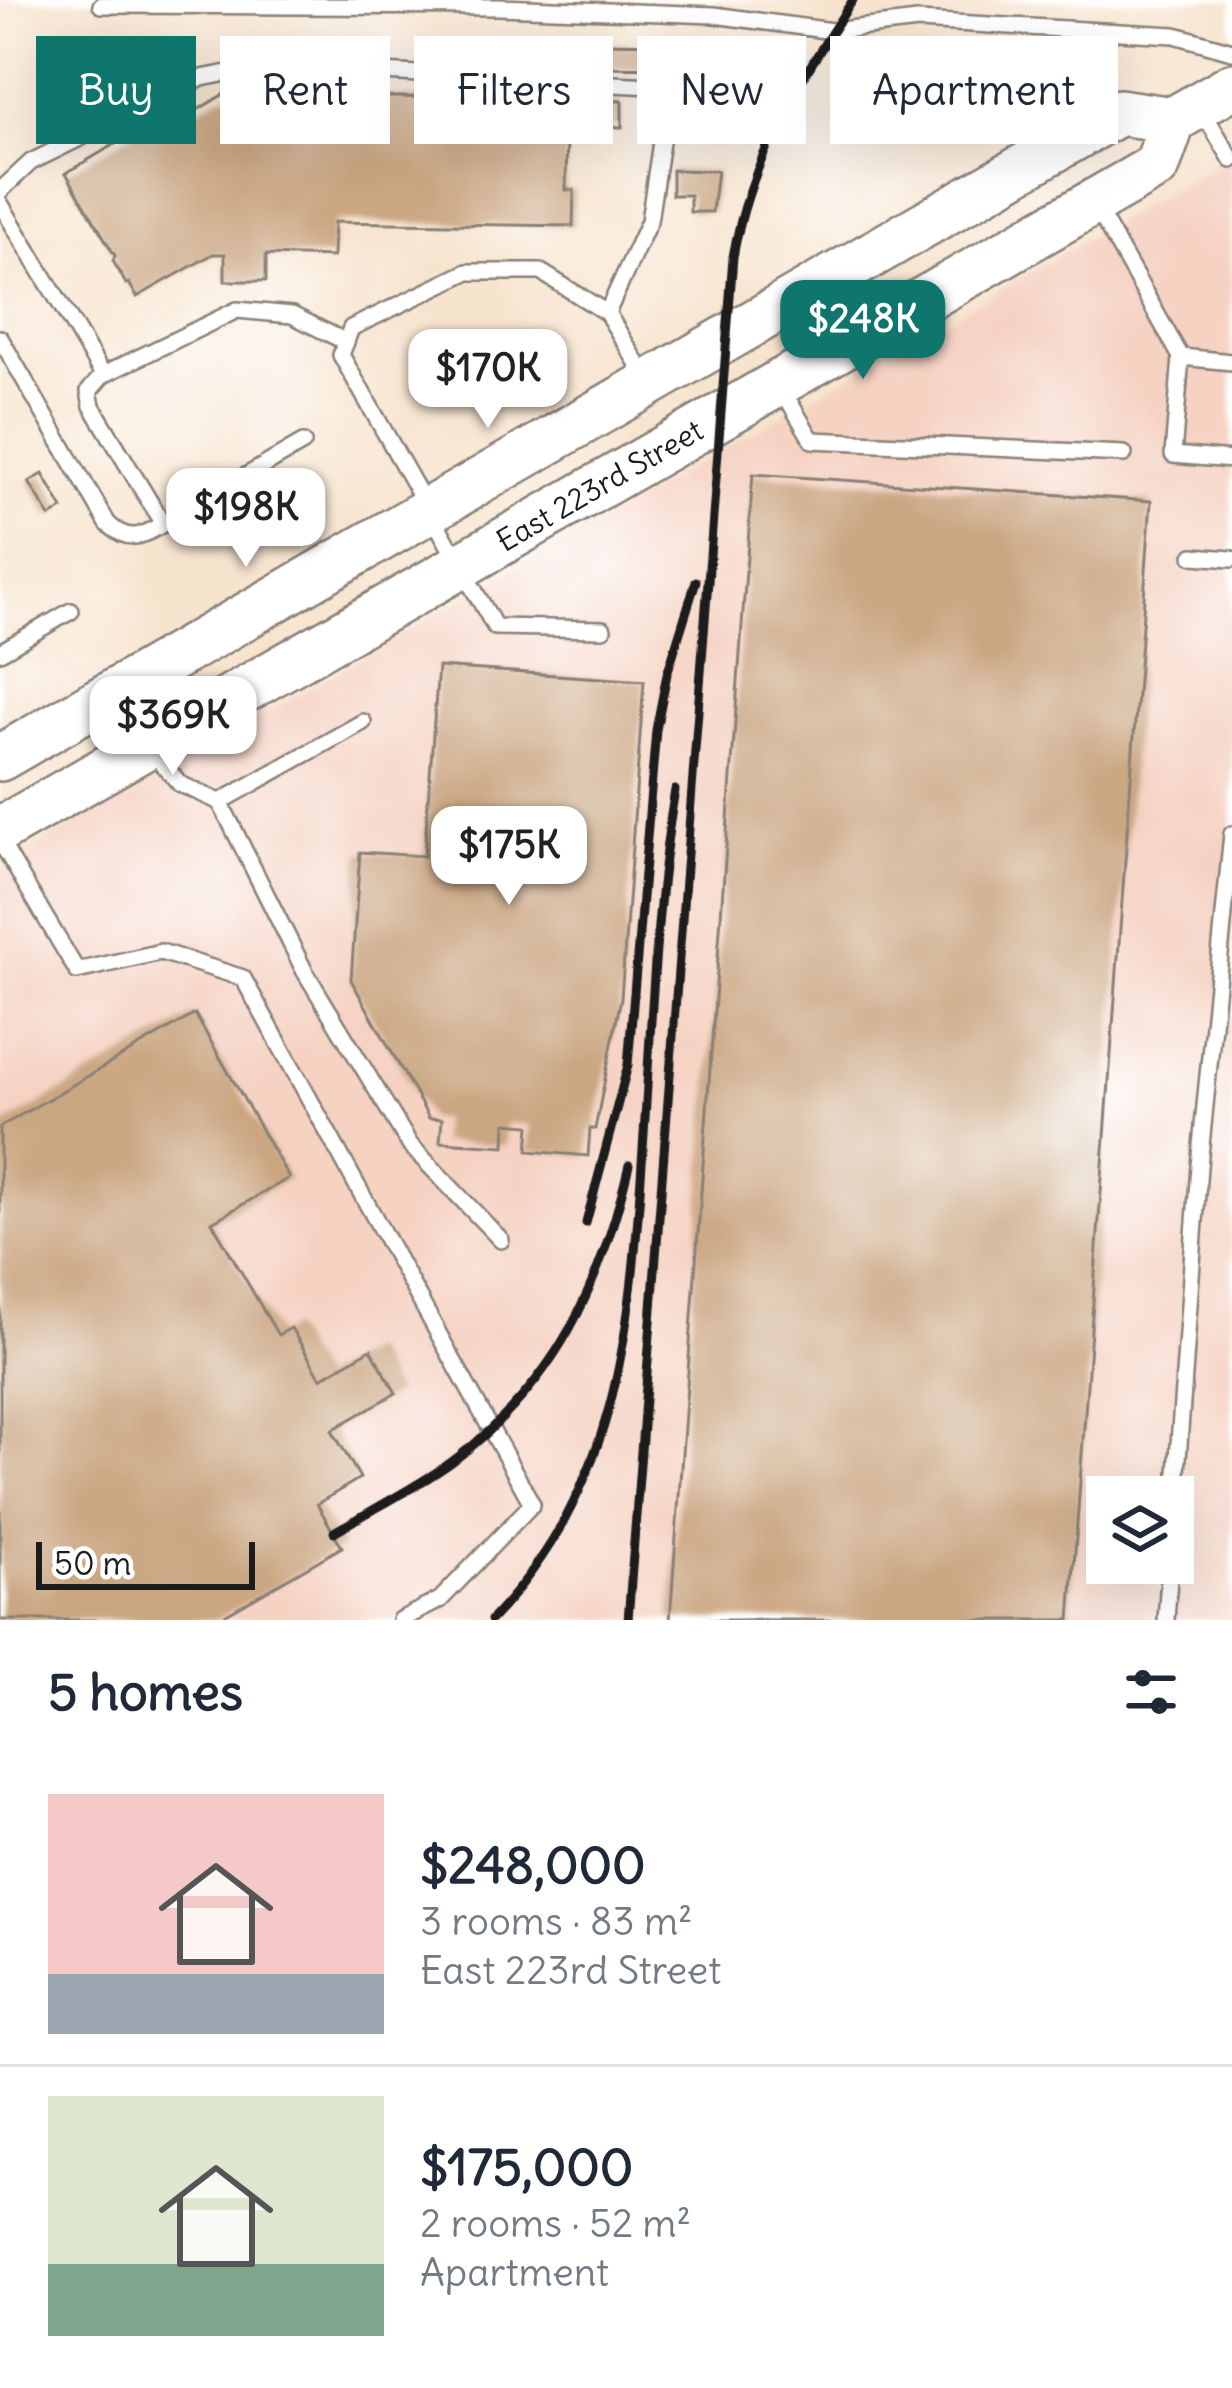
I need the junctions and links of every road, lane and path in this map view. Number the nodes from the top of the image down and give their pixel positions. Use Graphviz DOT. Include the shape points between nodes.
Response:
graph roads {
  1 [pos="101,4"];
  2 [pos="1232,51"];
  3 [pos="1201,103"];
  4 [pos="1232,160"];
  5 [pos="0,191"];
  6 [pos="0,202"];
  7 [pos="1094,202"];
  8 [pos="607,313"];
  9 [pos="0,338"];
  10 [pos="346,342"];
  11 [pos="1181,357"];
  12 [pos="1232,362"];
  13 [pos="104,375"];
  14 [pos="779,383"];
  15 [pos="651,384"];
  16 [pos="303,443"];
  17 [pos="1124,454"];
  18 [pos="1232,460"];
  19 [pos="431,510"];
  20 [pos="163,524"];
  21 [pos="1192,556"];
  22 [pos="1232,559"];
  23 [pos="461,566"];
  24 [pos="71,611"];
  25 [pos="603,629"];
  26 [pos="1,650"];
  27 [pos="363,722"];
  28 [pos="147,746"];
  29 [pos="0,758"];
  30 [pos="220,802"];
  31 [pos="0,830"];
  32 [pos="1232,834"];
  33 [pos="0,841"];
  34 [pos="502,1240"];
  35 [pos="1177,1476"];
  36 [pos="1169,1584"];
  37 [pos="400,1620"];
  38 [pos="1166,1620"];
  1 -- 2 [label="lane" via="499,7 714,15 832,31 918,21 1175,34"];
  3 -- 4 [label="lane"];
  3 -- 7 [label="main road, East 223rd Street" via="1157,166"];
  3 -- 15 [label="main road, East 223rd Street" via="1119,112"];
  5 -- 8 [label="lane" via="31,162 202,78 262,67 653,86 662,135 649,221"];
  6 -- 13 [label="lane"];
  7 -- 11 [label="lane"];
  7 -- 14 [label="main road, East 223rd Street"];
  8 -- 10 [label="lane" via="541,272 467,272 352,328"];
  8 -- 15 [label="lane"];
  9 -- 20 [label="lane" via="108,524 138,538"];
  10 -- 13 [label="lane" via="292,315 237,310"];
  10 -- 19 [label="lane" via="340,355"];
  11 -- 12 [label="lane"];
  11 -- 18 [label="lane" via="1173,455"];
  13 -- 20 [label="lane" via="89,391 92,406"];
  14 -- 17 [label="lane" via="812,440"];
  14 -- 23 [label="main road, East 223rd Street"];
  15 -- 19 [label="main road, East 223rd Street"];
  16 -- 20 [label="lane"];
  19 -- 23 [label="lane"];
  19 -- 29 [label="main road, East 223rd Street"];
  21 -- 22 [label="lane"];
  23 -- 25 [label="lane" via="495,627"];
  23 -- 28 [label="main road, East 223rd Street"];
  24 -- 26 [label="lane"];
  27 -- 30 [label="lane"];
  28 -- 30 [label="lane" via="180,784"];
  28 -- 31 [label="main road, East 223rd Street"];
  30 -- 34 [label="lane" via="304,970 410,1145"];
  32 -- 35 [label="lane"];
  33 -- 37 [label="lane" via="77,971 161,952 243,978 532,1504 440,1600"];
  36 -- 38 [label="lane"];
}
